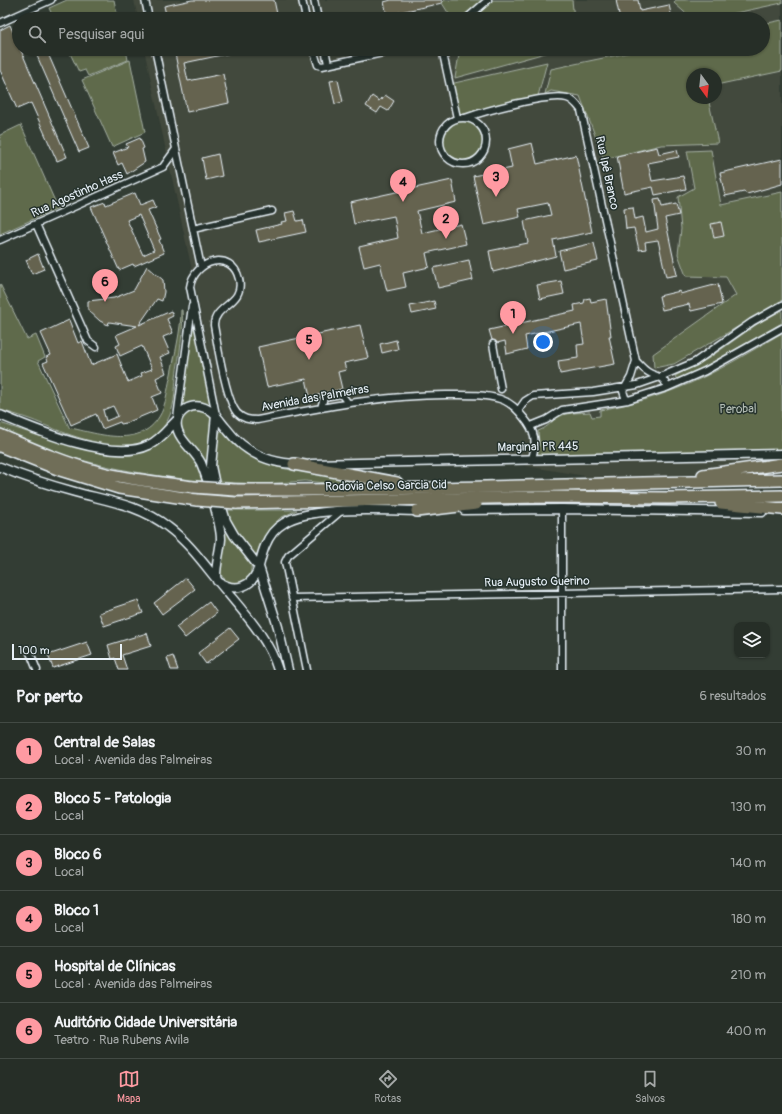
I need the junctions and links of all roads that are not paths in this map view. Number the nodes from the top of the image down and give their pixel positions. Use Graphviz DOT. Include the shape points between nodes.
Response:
graph roads {
  1 [pos="51,0"];
  2 [pos="145,0"];
  3 [pos="302,0"];
  4 [pos="314,0"];
  5 [pos="488,0"];
  6 [pos="24,12"];
  7 [pos="148,12"];
  8 [pos="305,12"];
  9 [pos="317,12"];
  10 [pos="474,12"];
  11 [pos="12,18"];
  12 [pos="0,23"];
  13 [pos="156,56"];
  14 [pos="314,56"];
  15 [pos="326,56"];
  16 [pos="367,56"];
  17 [pos="444,56"];
  18 [pos="328,64"];
  19 [pos="457,118"];
  20 [pos="465,118"];
  21 [pos="176,149"];
  22 [pos="272,211"];
  23 [pos="36,224"];
  24 [pos="193,229"];
  25 [pos="0,240"];
  26 [pos="201,267"];
  27 [pos="193,303"];
  28 [pos="782,305"];
  29 [pos="782,328"];
  30 [pos="492,344"];
  31 [pos="96,347"];
  32 [pos="636,361"];
  33 [pos="660,377"];
  34 [pos="624,387"];
  35 [pos="501,388"];
  36 [pos="666,388"];
  37 [pos="628,400"];
  38 [pos="348,403"];
  39 [pos="321,408"];
  40 [pos="518,411"];
  41 [pos="0,415"];
  42 [pos="216,415"];
  43 [pos="176,420"];
  44 [pos="531,426"];
  45 [pos="0,435"];
  46 [pos="3,447"];
  47 [pos="782,454"];
  48 [pos="532,459"];
  49 [pos="294,464"];
  50 [pos="782,464"];
  51 [pos="0,467"];
  52 [pos="782,480"];
  53 [pos="584,484"];
  54 [pos="427,488"];
  55 [pos="782,496"];
  56 [pos="543,497"];
  57 [pos="669,498"];
  58 [pos="562,509"];
  59 [pos="782,509"];
  60 [pos="417,511"];
  61 [pos="341,512"];
  62 [pos="782,512"];
  63 [pos="259,567"];
  64 [pos="217,581"];
  65 [pos="782,589"];
  66 [pos="562,593"];
  67 [pos="292,598"];
  68 [pos="29,650"];
  69 [pos="36,670"];
  70 [pos="278,670"];
  71 [pos="288,670"];
  72 [pos="307,670"];
  73 [pos="562,670"];
  1 -- 6 [label="street"];
  2 -- 7 [label="street"];
  3 -- 8 [label="street"];
  4 -- 9 [label="street"];
  5 -- 10 [label="street"];
  11 -- 12 [label="street"];
  13 -- 21 [label="street"];
  14 -- 18 [label="street" via="317,64"];
  15 -- 18 [label="street"];
  16 -- 18 [label="street"];
  17 -- 19 [label="street"];
  19 -- 20 [label="street"];
  19 -- 20 [label="street" via="444,126 440,133 440,146 449,160 464,164 478,158 486,145 484,130 473,120"];
  20 -- 32 [label="street, Rua Ipê Branco" via="485,111 553,97 567,98 581,110"];
  21 -- 23 [label="street, Rua Agostinho Hass" via="163,167"];
  21 -- 24 [label="street"];
  22 -- 24 [label="street"];
  23 -- 25 [label="street, Rua Agostinho Hass"];
  23 -- 31 [label="street" via="88,341"];
  24 -- 26 [label="street"];
  26 -- 27 [label="street" via="194,274 190,287"];
  26 -- 39 [label="street, Avenida das Palmeiras" via="214,261 226,263 239,278 239,293 231,304 217,314 214,322 229,394 237,412 245,418 257,420"];
  27 -- 42 [label="street"];
  27 -- 43 [label="street"];
  28 -- 33 [label="street" via="752,322 695,362"];
  29 -- 36 [label="street" via="705,371"];
  30 -- 35 [label="street"];
  32 -- 33 [label="street"];
  32 -- 34 [label="street" via="631,377"];
  33 -- 34 [label="street"];
  33 -- 36 [label="street" via="665,381"];
  34 -- 37 [label="street" via="623,394"];
  34 -- 40 [label="street" via="566,395 533,396 525,401"];
  36 -- 37 [label="street"];
  37 -- 44 [label="street" via="562,410"];
  38 -- 39 [label="street, Avenida das Palmeiras"];
  38 -- 39 [label="street" via="341,394 324,397"];
  38 -- 40 [label="street, Avenida das Palmeiras" via="402,396 473,395 500,399"];
  40 -- 44 [label="street, Avenida das Palmeiras"];
  41 -- 43 [label="main road" via="57,436 118,452 130,452 149,446 162,437"];
  42 -- 43 [label="main road" via="206,408 194,406 182,411"];
  42 -- 49 [label="main road, Marginal PR 445" via="235,439 253,453 272,461"];
  42 -- 63 [label="main road" via="211,466 215,485 226,521"];
  43 -- 64 [label="main road" via="180,436 196,454 202,467 220,529"];
  44 -- 48 [label="street" via="535,444"];
  45 -- 54 [label="highway, Rodovia Celso Garcia Cid, bridge" via="102,473 193,487 235,490"];
  46 -- 56 [label="highway, Rodovia Celso Garcia Cid, bridge" via="60,470 119,488 197,500 236,503"];
  47 -- 48 [label="main road, Marginal PR 445"];
  48 -- 49 [label="main road, Marginal PR 445"];
  49 -- 54 [label="highway"];
  50 -- 53 [label="highway" via="735,472"];
  51 -- 64 [label="main road" via="50,485 138,509 160,521 179,536"];
  52 -- 53 [label="highway, Rodovia Celso Garcia Cid"];
  53 -- 54 [label="highway, Rodovia Celso Garcia Cid"];
  55 -- 57 [label="highway, Rodovia Celso Garcia Cid"];
  56 -- 57 [label="highway, Rodovia Celso Garcia Cid"];
  56 -- 60 [label="highway"];
  57 -- 59 [label="highway"];
  58 -- 60 [label="main road"];
  58 -- 62 [label="main road"];
  58 -- 66 [label="street"];
  60 -- 61 [label="main road"];
  61 -- 63 [label="main road" via="305,515 283,523 265,544"];
  61 -- 67 [label="street" via="292,552 285,562"];
  63 -- 64 [label="main road" via="251,581 244,586 230,588"];
  63 -- 71 [label="main road" via="278,627"];
  64 -- 70 [label="main road" via="265,641"];
  65 -- 66 [label="street, Rua Augusto Guerino"];
  66 -- 67 [label="street, Rua Augusto Guerino"];
  66 -- 73 [label="street"];
  67 -- 72 [label="street"];
  68 -- 69 [label="street"];
}
